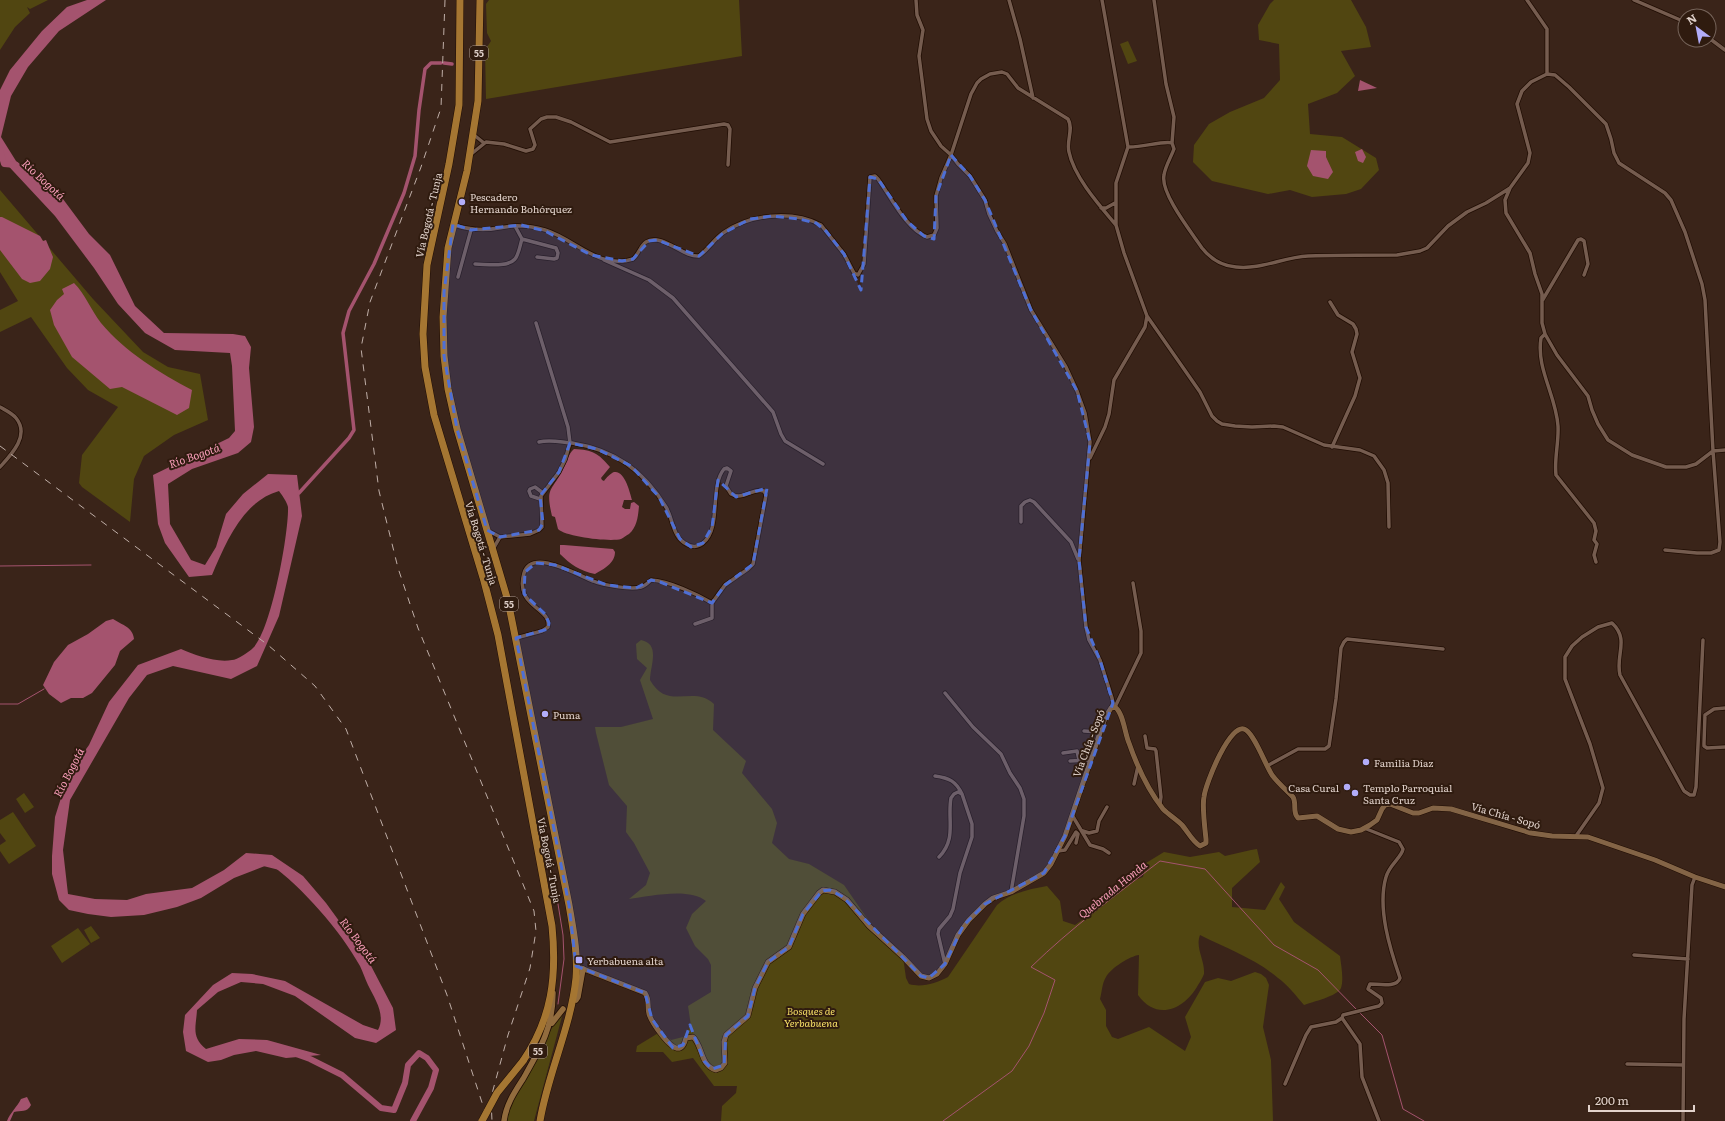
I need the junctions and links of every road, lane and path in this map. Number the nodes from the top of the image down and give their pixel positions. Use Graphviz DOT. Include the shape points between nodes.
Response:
graph roads {
  1 [pos="460,0"];
  2 [pos="916,0"];
  3 [pos="1009,0"];
  4 [pos="1102,0"];
  5 [pos="1154,0"];
  6 [pos="1527,0"];
  7 [pos="1634,0"];
  8 [pos="480,1"];
  9 [pos="1677,19"];
  10 [pos="1547,74"];
  11 [pos="1033,98"];
  12 [pos="474,135"];
  13 [pos="484,143"];
  14 [pos="1172,143"];
  15 [pos="1128,147"];
  16 [pos="951,154"];
  17 [pos="470,155"];
  18 [pos="728,165"];
  19 [pos="1510,188"];
  20 [pos="1114,203"];
  21 [pos="1101,208"];
  22 [pos="453,224"];
  23 [pos="1116,225"];
  24 [pos="515,226"];
  25 [pos="471,230"];
  26 [pos="522,238"];
  27 [pos="537,257"];
  28 [pos="599,258"];
  29 [pos="475,264"];
  30 [pos="1584,275"];
  31 [pos="458,277"];
  32 [pos="1330,302"];
  33 [pos="1542,302"];
  34 [pos="1147,316"];
  35 [pos="536,323"];
  36 [pos="1545,334"];
  37 [pos="0,407"];
  38 [pos="539,442"];
  39 [pos="570,443"];
  40 [pos="1332,447"];
  41 [pos="1725,450"];
  42 [pos="1713,451"];
  43 [pos="1089,460"];
  44 [pos="822,464"];
  45 [pos="0,467"];
  46 [pos="543,493"];
  47 [pos="540,499"];
  48 [pos="1021,522"];
  49 [pos="1388,527"];
  50 [pos="487,530"];
  51 [pos="500,537"];
  52 [pos="494,549"];
  53 [pos="1665,550"];
  54 [pos="1078,560"];
  55 [pos="1596,562"];
  56 [pos="1133,583"];
  57 [pos="712,603"];
  58 [pos="695,624"];
  59 [pos="516,638"];
  60 [pos="1703,640"];
  61 [pos="1443,649"];
  62 [pos="945,693"];
  63 [pos="1113,708"];
  64 [pos="1725,708"];
  65 [pos="1700,724"];
  66 [pos="1705,725"];
  67 [pos="1084,731"];
  68 [pos="1100,732"];
  69 [pos="1145,736"];
  70 [pos="1725,747"];
  71 [pos="1063,753"];
  72 [pos="1079,760"];
  73 [pos="1090,760"];
  74 [pos="1070,761"];
  75 [pos="1138,766"];
  76 [pos="1267,766"];
  77 [pos="935,776"];
  78 [pos="1134,784"];
  79 [pos="962,794"];
  80 [pos="1160,804"];
  81 [pos="1107,807"];
  82 [pos="1072,814"];
  83 [pos="1364,828"];
  84 [pos="1083,831"];
  85 [pos="1576,836"];
  86 [pos="1076,843"];
  87 [pos="1058,851"];
  88 [pos="1109,853"];
  89 [pos="939,857"];
  90 [pos="1695,877"];
  91 [pos="1725,887"];
  92 [pos="1011,892"];
  93 [pos="1634,955"];
  94 [pos="1688,959"];
  95 [pos="945,964"];
  96 [pos="579,968"];
  97 [pos="553,974"];
  98 [pos="576,1000"];
  99 [pos="563,1009"];
  100 [pos="1342,1018"];
  101 [pos="546,1035"];
  102 [pos="1627,1064"];
  103 [pos="1683,1065"];
  104 [pos="1285,1084"];
  105 [pos="543,1108"];
  106 [pos="482,1121"];
  107 [pos="504,1121"];
  108 [pos="540,1121"];
  109 [pos="543,1121"];
  110 [pos="1379,1121"];
  111 [pos="1683,1121"];
  1 -- 97 [label="highway, Vía Bogotá - Tunja / 55" via="459,105 426,273 423,334 425,361 434,415 498,635 548,899 554,946"];
  2 -- 16 [label="street" via="917,15 923,30 919,56 927,119 941,146"];
  3 -- 11 [label="street"];
  4 -- 15 [label="street"];
  5 -- 14 [label="street" via="1166,84 1174,117"];
  6 -- 10 [label="street" via="1547,29"];
  7 -- 9 [label="street"];
  8 -- 12 [label="highway, Vía Bogotá - Tunja / 55" via="479,72"];
  10 -- 19 [label="street" via="1522,91 1517,104 1530,153 1528,163"];
  10 -- 42 [label="street" via="1555,75 1606,124 1619,163 1665,193 1676,210 1702,284 1705,300"];
  11 -- 16 [label="street" via="1002,72 981,79 971,94"];
  11 -- 21 [label="street" via="1070,120 1070,157"];
  12 -- 13 [label="street"];
  12 -- 17 [label="highway, Vía Bogotá - Tunja / 55"];
  13 -- 17 [label="street"];
  13 -- 18 [label="street" via="533,150 530,129 547,117 571,122 610,142 724,124 730,129"];
  14 -- 15 [label="street"];
  14 -- 19 [label="street" via="1174,149 1164,175 1172,203 1207,254 1220,263 1236,267 1264,265 1307,256 1397,255 1420,251 1431,245 1448,226 1467,212"];
  15 -- 20 [label="street" via="1116,183"];
  16 -- 28 [label="street" via="936,196 937,228 931,237 924,236 907,221 876,176 870,177 865,257 863,269 858,275 821,226 782,216 761,217 737,225 722,234 699,256 691,256 653,240 645,243 633,259 622,261"];
  16 -- 43 [label="street" via="970,176 985,200 1031,310 1066,367 1077,391 1088,429"];
  17 -- 22 [label="highway, Vía Bogotá - Tunja / 55"];
  19 -- 33 [label="street" via="1506,200 1506,213 1530,254"];
  20 -- 21 [label="street"];
  20 -- 23 [label="street"];
  21 -- 23 [label="street"];
  22 -- 25 [label="street"];
  22 -- 50 [label="highway, Vía Bogotá - Tunja / 55" via="444,292 444,356 457,429"];
  23 -- 34 [label="street"];
  24 -- 25 [label="street"];
  24 -- 26 [label="street"];
  24 -- 28 [label="street" via="546,231"];
  25 -- 31 [label="street"];
  26 -- 27 [label="street" via="556,248 558,253 554,259"];
  26 -- 29 [label="street" via="516,258 511,263"];
  28 -- 44 [label="street" via="649,280 673,298 773,412 780,434 785,440"];
  30 -- 33 [label="street" via="1588,264 1582,239 1578,240"];
  32 -- 40 [label="street" via="1338,315 1353,324 1358,334 1352,352 1360,378 1355,396"];
  33 -- 36 [label="street"];
  34 -- 40 [label="street" via="1217,421 1235,426 1283,427 1324,446"];
  34 -- 43 [label="street" via="1145,327 1114,380 1105,427"];
  35 -- 39 [label="street" via="568,427"];
  36 -- 42 [label="street" via="1588,396 1598,424 1608,440 1632,456 1666,467 1696,464"];
  36 -- 55 [label="street" via="1540,338 1539,348 1558,427 1556,475 1594,523"];
  37 -- 45 [label="street" via="15,416 22,435 17,446"];
  38 -- 39 [label="street"];
  39 -- 46 [label="street" via="559,472"];
  39 -- 57 [label="street" via="598,448 631,466 663,503 680,539 691,547 703,544 707,539 715,516 719,480 724,469 731,471 726,486 731,494 741,497 753,491 764,491 766,495 753,564 725,584"];
  40 -- 49 [label="street" via="1360,450 1374,456 1379,462 1388,483"];
  41 -- 42 [label="street"];
  42 -- 53 [label="street" via="1720,542 1718,550 1697,553"];
  43 -- 54 [label="street"];
  46 -- 47 [label="street"];
  46 -- 47 [label="street" via="535,487 529,492 531,496"];
  47 -- 51 [label="street" via="543,523 539,530 530,534"];
  48 -- 54 [label="street" via="1021,506 1030,500 1034,502 1071,542"];
  50 -- 51 [label="street"];
  50 -- 52 [label="highway, Vía Bogotá - Tunja / 55"];
  51 -- 52 [label="street"];
  52 -- 59 [label="highway, Vía Bogotá - Tunja / 55"];
  54 -- 63 [label="street" via="1089,640 1100,660"];
  56 -- 63 [label="street" via="1141,653"];
  57 -- 58 [label="street" via="712,618"];
  57 -- 59 [label="street" via="660,582 651,580 636,588 607,585 555,565 536,563 526,568 523,578 524,594 531,604 544,614 549,623 548,627"];
  59 -- 96 [label="highway, Vía Bogotá - Tunja / 55"];
  60 -- 65 [label="street"];
  61 -- 76 [label="street" via="1347,639 1340,648 1329,746 1325,749 1298,750"];
  62 -- 92 [label="street" via="973,728 1001,754 1024,799 1024,816"];
  63 -- 68 [label="street, Vía Chía - Sopó" via="1105,718"];
  63 -- 75 [label="street, Vía Chía - Sopó" via="1120,713 1124,733"];
  64 -- 66 [label="street" via="1707,712"];
  65 -- 66 [label="street"];
  65 -- 85 [label="street" via="1695,792 1694,795 1690,795 1684,791 1620,675 1618,668 1622,642 1619,629 1612,623 1604,624 1572,646 1565,657 1565,679 1590,744 1603,788 1598,803"];
  66 -- 70 [label="street" via="1704,746"];
  67 -- 68 [label="street"];
  68 -- 73 [label="street, Vía Chía - Sopó"];
  69 -- 80 [label="street" via="1147,748 1156,751"];
  71 -- 72 [label="street" via="1077,751"];
  72 -- 73 [label="street"];
  72 -- 74 [label="street"];
  73 -- 82 [label="street, Vía Chía - Sopó"];
  75 -- 78 [label="street"];
  75 -- 80 [label="street, Vía Chía - Sopó"];
  76 -- 80 [label="street, Vía Chía - Sopó" via="1249,732 1242,728 1236,731 1227,743 1208,782 1204,797 1206,843 1202,846 1194,842"];
  76 -- 83 [label="street, Vía Chía - Sopó" via="1293,797 1294,813 1298,818 1317,816 1338,829 1351,832"];
  77 -- 79 [label="street" via="951,780"];
  79 -- 89 [label="street" via="958,792 951,798 949,841 946,850"];
  79 -- 95 [label="street" via="972,824 972,837 960,873 953,910 939,929"];
  81 -- 84 [label="street" via="1097,831"];
  82 -- 84 [label="street"];
  82 -- 87 [label="street, Vía Chía - Sopó"];
  83 -- 85 [label="street, Vía Chía - Sopó" via="1377,820 1385,806 1390,804 1413,813 1433,808 1451,809 1523,831 1552,836"];
  83 -- 100 [label="street" via="1399,842 1404,849 1389,868 1383,895 1390,949 1400,978 1395,984 1370,984 1368,989 1381,998 1382,1003 1343,1015"];
  84 -- 88 [label="street" via="1090,845"];
  85 -- 90 [label="street, Vía Chía - Sopó" via="1588,837 1674,867"];
  86 -- 87 [label="street" via="1076,832 1065,850"];
  87 -- 92 [label="street, Vía Chía - Sopó" via="1044,873"];
  90 -- 91 [label="street, Vía Chía - Sopó"];
  90 -- 94 [label="street" via="1692,885"];
  92 -- 95 [label="street, Vía Chía - Sopó" via="985,904 969,920 958,935"];
  93 -- 94 [label="street"];
  94 -- 103 [label="street"];
  95 -- 96 [label="street, Vía Chía - Sopó" via="937,974 929,978 921,976 869,926 847,900 835,892 823,890 803,914 789,947 768,962 755,988 748,1016 726,1035 725,1063 716,1070 704,1061 698,1042 693,1037 686,1038 680,1048 670,1046 649,1014 648,998 644,993"];
  96 -- 98 [label="main road"];
  96 -- 105 [label="highway, Vía Bogotá - Tunja / 55"];
  97 -- 101 [label="main road, 55" via="553,1011"];
  97 -- 106 [label="highway, Vía Bogotá - Tunja / 55, bridge" via="551,998 535,1042 523,1062 496,1093"];
  99 -- 101 [label="main road"];
  100 -- 104 [label="street" via="1336,1022 1314,1026 1309,1030"];
  100 -- 110 [label="street" via="1360,1044 1364,1084"];
  101 -- 107 [label="main road, 55" via="509,1102"];
  102 -- 103 [label="street"];
  103 -- 111 [label="street"];
  105 -- 108 [label="highway, Vía Bogotá - Tunja / 55"];
  105 -- 109 [label="main road, 55"];
}
